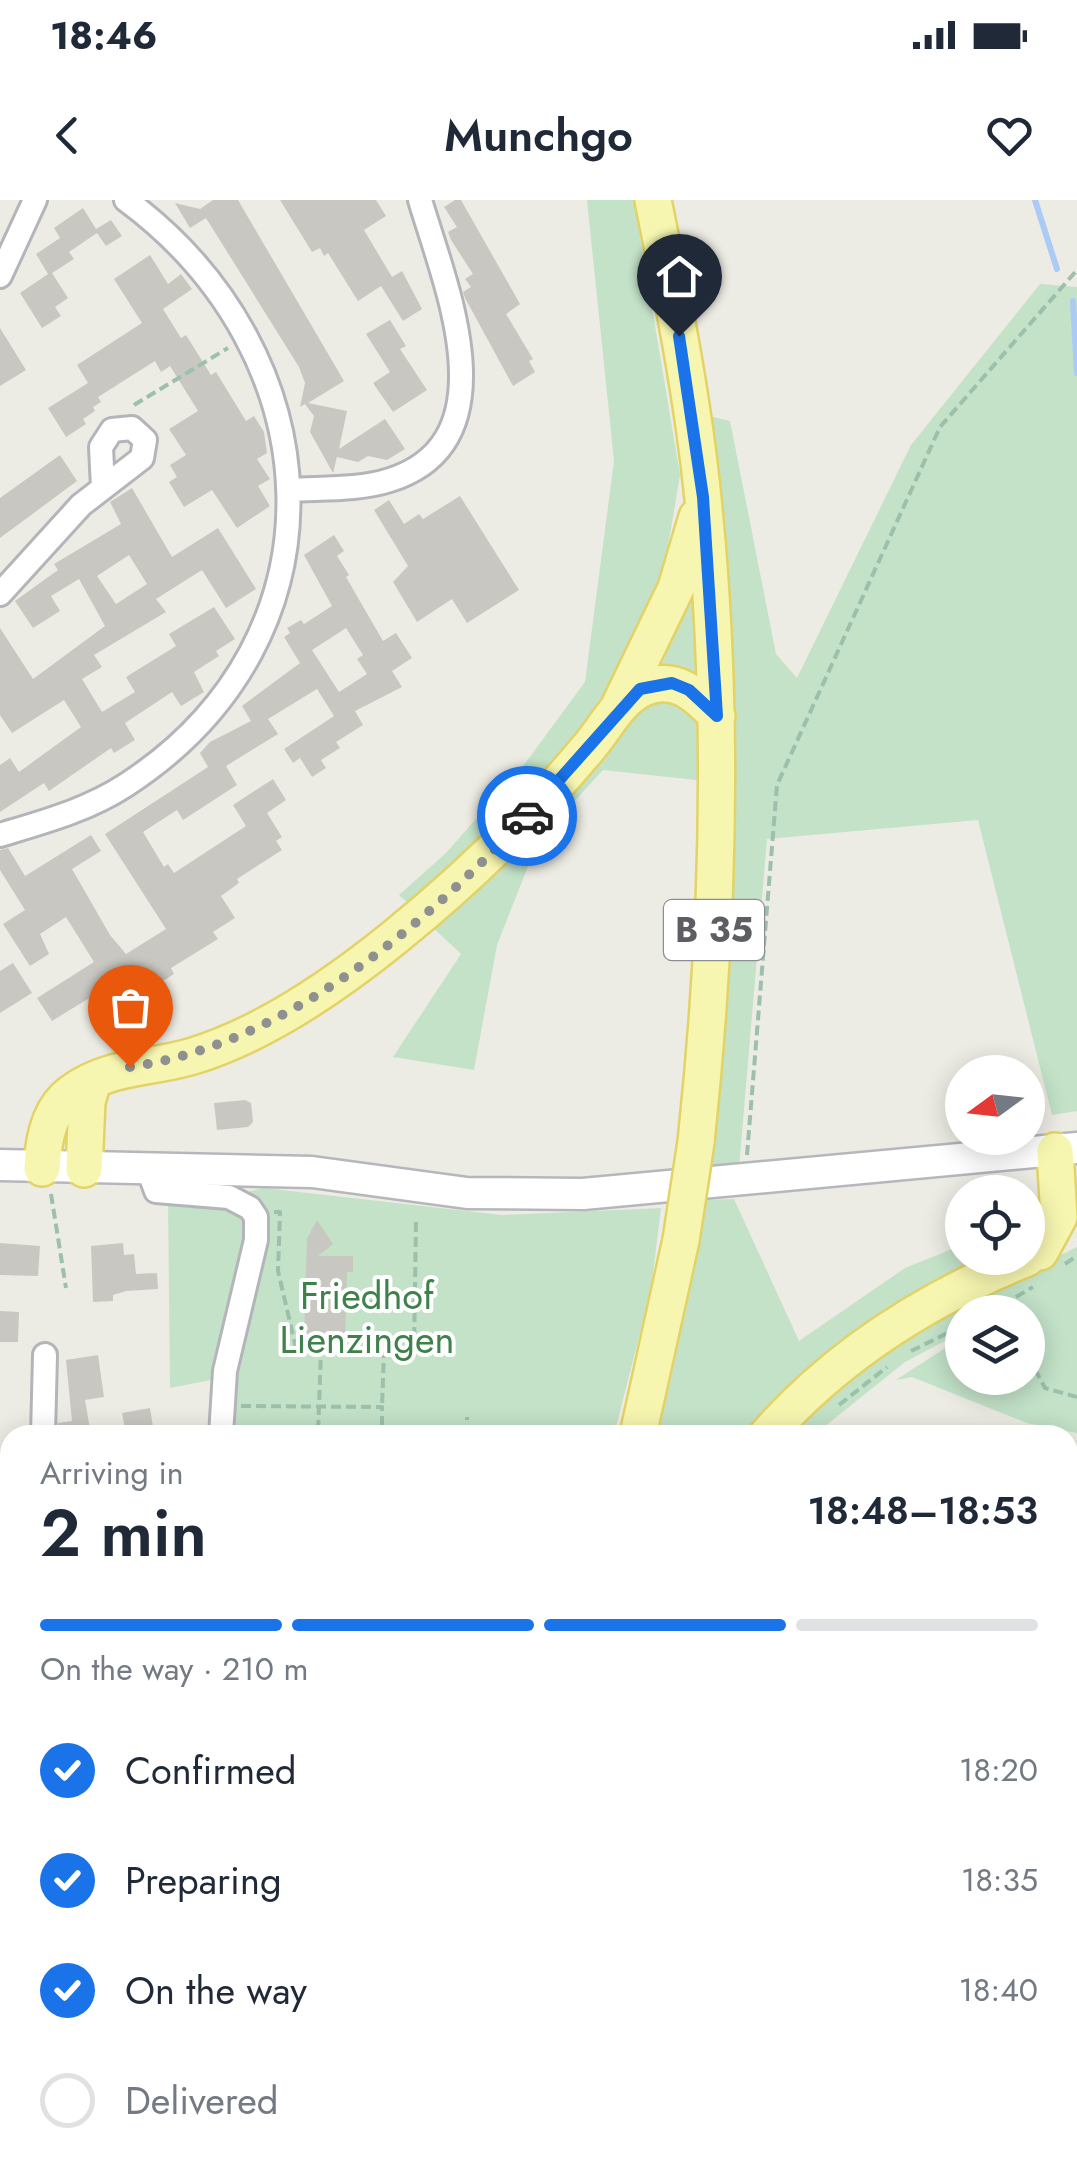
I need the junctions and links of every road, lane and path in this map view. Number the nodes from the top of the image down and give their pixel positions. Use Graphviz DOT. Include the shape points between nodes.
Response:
graph roads {
  1 [pos="35,200"];
  2 [pos="126,200"];
  3 [pos="420,200"];
  4 [pos="653,200"];
  5 [pos="1077,270"];
  6 [pos="0,276"];
  7 [pos="246,338"];
  8 [pos="122,427"];
  9 [pos="103,488"];
  10 [pos="290,490"];
  11 [pos="703,497"];
  12 [pos="0,594"];
  13 [pos="618,708"];
  14 [pos="717,716"];
  15 [pos="0,836"];
  16 [pos="1066,1150"];
  17 [pos="0,1165"];
  18 [pos="58,1168"];
  19 [pos="148,1169"];
  20 [pos="745,1181"];
  21 [pos="250,1208"];
  22 [pos="416,1222"];
  23 [pos="1077,1234"];
  24 [pos="1045,1237"];
  25 [pos="1045,1251"];
  26 [pos="995,1275"];
  27 [pos="66,1288"];
  28 [pos="350,1302"];
  29 [pos="415,1303"];
  30 [pos="945,1334"];
  31 [pos="321,1349"];
  32 [pos="384,1351"];
  33 [pos="45,1354"];
  34 [pos="902,1355"];
  35 [pos="888,1366"];
  36 [pos="1045,1388"];
  37 [pos="1077,1397"];
  38 [pos="222,1406"];
  39 [pos="319,1407"];
  40 [pos="382,1408"];
  41 [pos="830,1412"];
  42 [pos="467,1417"];
  43 [pos="43,1425"];
  44 [pos="221,1425"];
  45 [pos="318,1425"];
  46 [pos="382,1425"];
  47 [pos="467,1425"];
  48 [pos="640,1425"];
  49 [pos="777,1425"];
  1 -- 6 [label="street"];
  2 -- 7 [label="street" via="202,268"];
  3 -- 10 [label="street" via="463,361 456,414 429,456 405,474 376,484"];
  4 -- 11 [label="main road, B 35"];
  5 -- 20 [label="path" via="940,427 777,785"];
  7 -- 8 [label="path" via="130,408"];
  7 -- 10 [label="street" via="279,425"];
  8 -- 9 [label="street" via="101,448"];
  8 -- 9 [label="street" via="139,433 146,449"];
  9 -- 12 [label="street"];
  10 -- 15 [label="street" via="273,606 244,668 206,718 123,788"];
  11 -- 13 [label="main road" via="676,588"];
  11 -- 14 [label="main road, B 35"];
  13 -- 14 [label="main road" via="640,689 672,683"];
  13 -- 18 [label="main road" via="570,770 476,867 334,982 215,1048 93,1081"];
  14 -- 48 [label="main road, B 35, bridge" via="712,971 696,1142"];
  16 -- 20 [label="main road"];
  16 -- 24 [label="main road" via="1059,1217"];
  17 -- 18 [label="main road"];
  18 -- 19 [label="main road"];
  18 -- 27 [label="path"];
  19 -- 20 [label="main road" via="312,1172 467,1192 584,1194"];
  19 -- 21 [label="street" via="156,1191 230,1197"];
  21 -- 31 [label="path" via="280,1212 278,1271 296,1348"];
  21 -- 38 [label="street" via="256,1240"];
  22 -- 29 [label="path"];
  23 -- 25 [label="main road"];
  26 -- 49 [label="main road" via="889,1329 814,1386"];
  28 -- 29 [label="path"];
  29 -- 32 [label="path" via="414,1352"];
  30 -- 34 [label="path"];
  31 -- 32 [label="path"];
  31 -- 39 [label="path"];
  32 -- 40 [label="path"];
  33 -- 43 [label="street"];
  35 -- 41 [label="path"];
  36 -- 37 [label="path"];
  38 -- 39 [label="path"];
  38 -- 44 [label="street"];
  39 -- 40 [label="path"];
  39 -- 45 [label="path"];
  40 -- 46 [label="path"];
  42 -- 47 [label="path"];
}
